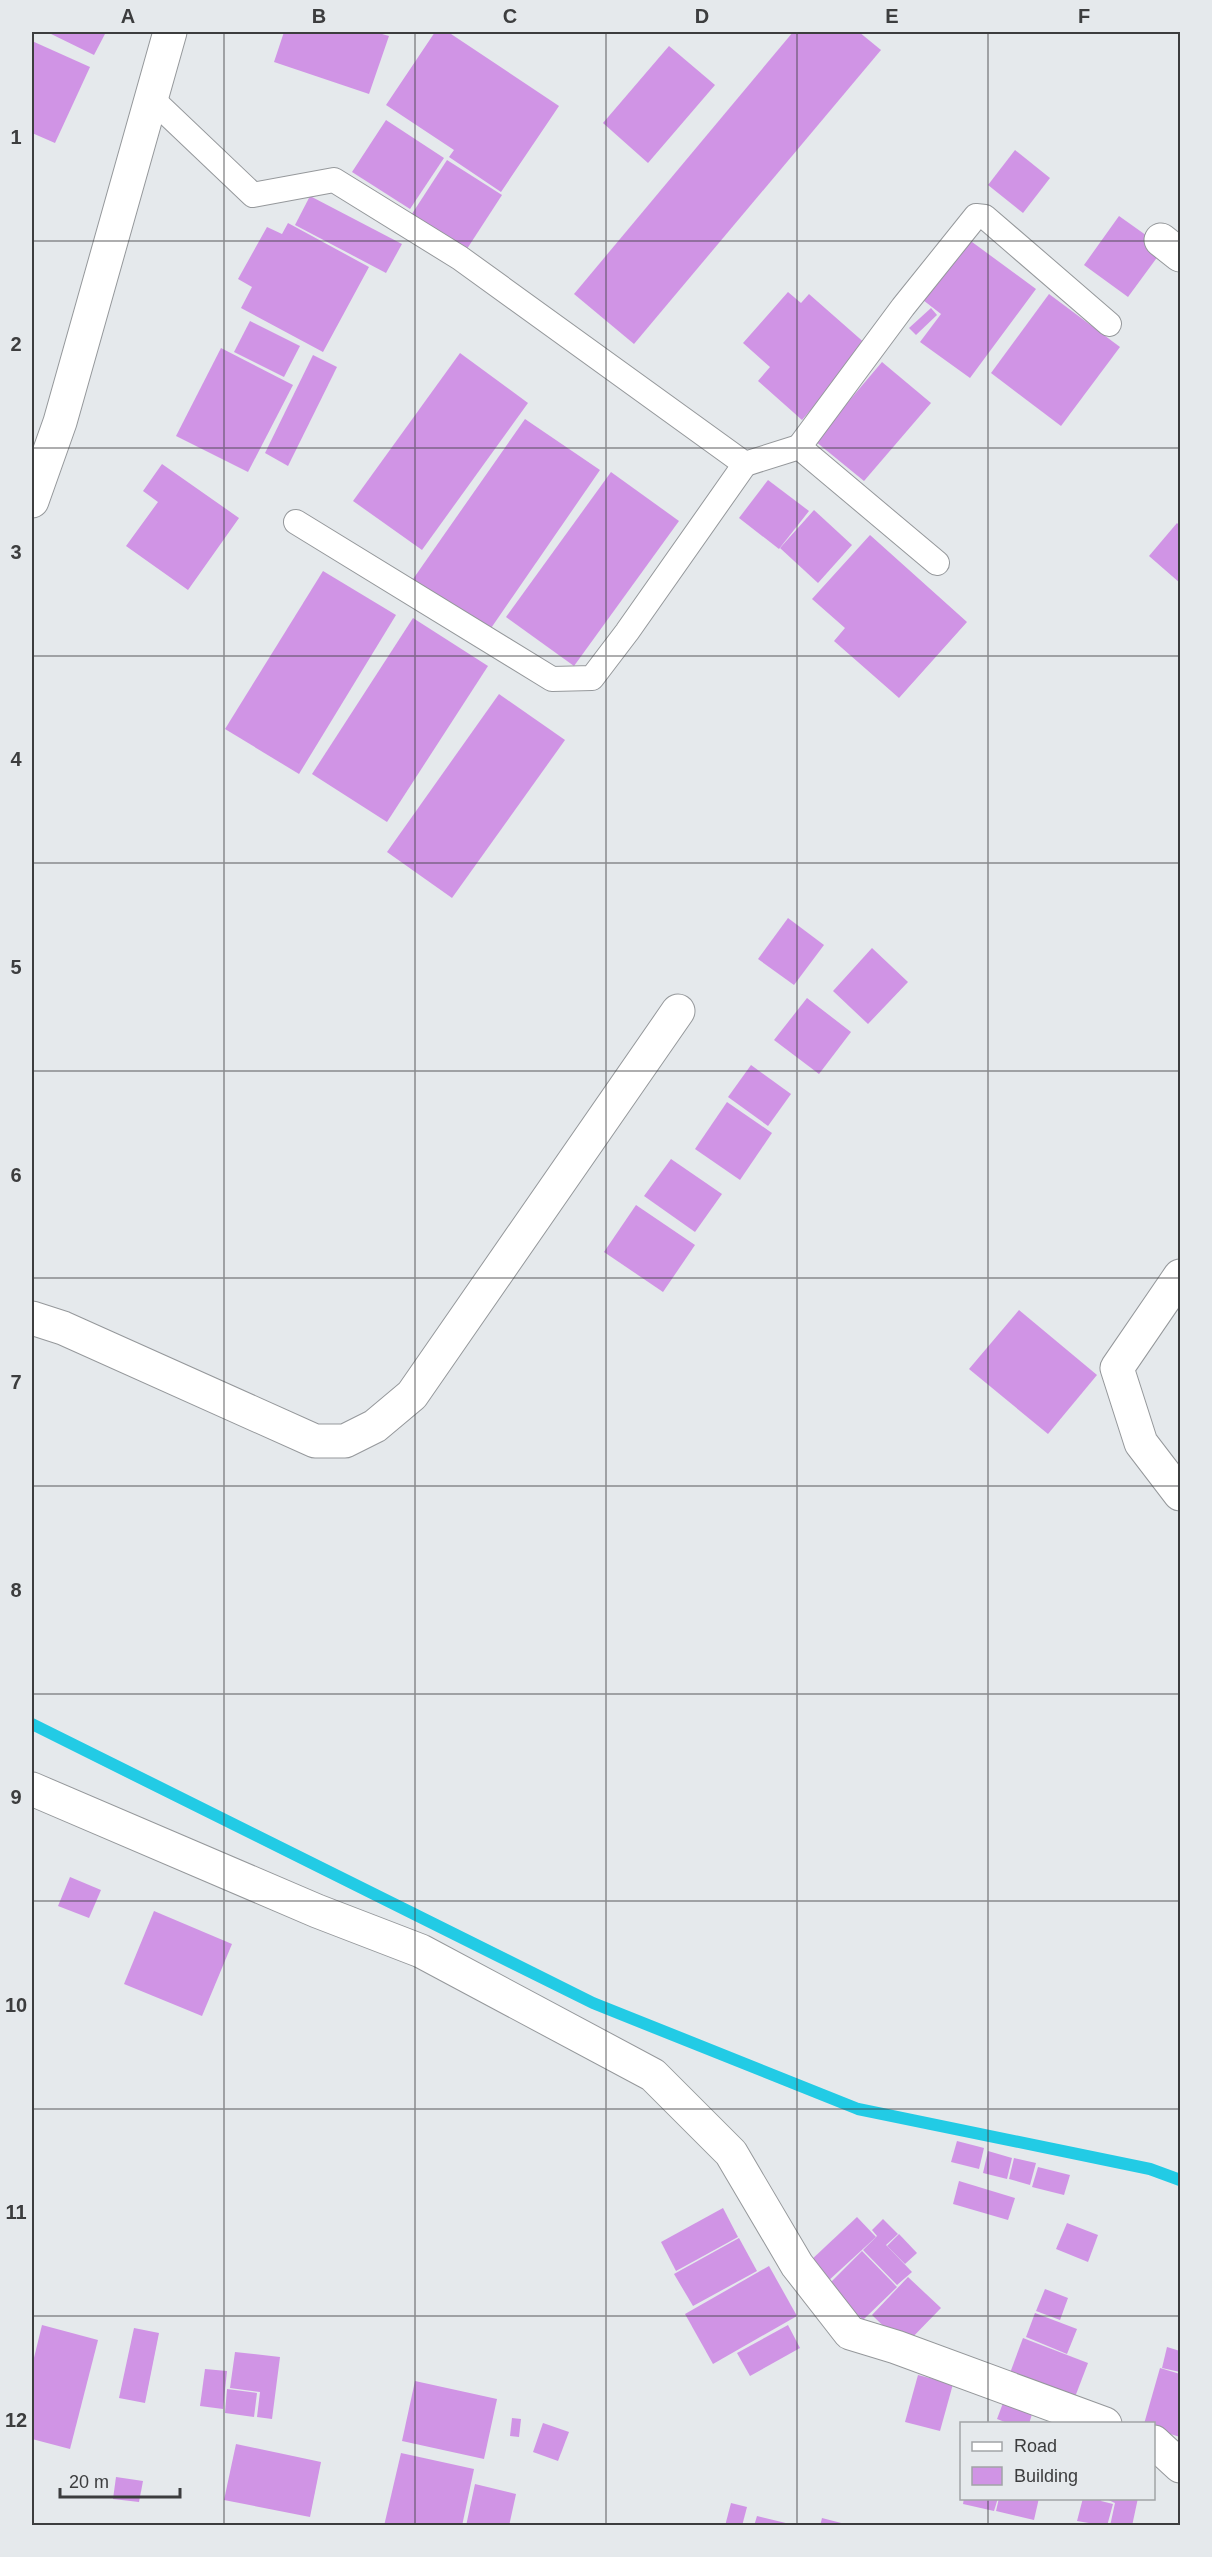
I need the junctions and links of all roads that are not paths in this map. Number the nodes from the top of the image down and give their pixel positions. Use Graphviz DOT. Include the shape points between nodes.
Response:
graph roads {
  1 [pos="170,32"];
  2 [pos="152,99"];
  3 [pos="1109,324"];
  4 [pos="799,447"];
  5 [pos="745,464"];
  6 [pos="32,501"];
  7 [pos="296,522"];
  8 [pos="937,563"];
  9 [pos="678,1011"];
  10 [pos="1180,1276"];
  11 [pos="32,1318"];
  12 [pos="1180,1494"];
  13 [pos="32,1789"];
  14 [pos="1100,2422"];
  15 [pos="1155,2443"];
  16 [pos="1180,2466"];
  1 -- 2 [label="street"];
  2 -- 5 [label="lane" via="253,195 334,180 460,258"];
  2 -- 6 [label="street" via="60,422"];
  3 -- 4 [label="lane" via="986,217 976,216"];
  4 -- 5 [label="lane"];
  4 -- 8 [label="lane"];
  5 -- 7 [label="lane" via="592,678 552,679"];
  9 -- 11 [label="street" via="412,1395 375,1426 345,1441 315,1441 63,1328"];
  10 -- 12 [label="street" via="1117,1368 1141,1443"];
  13 -- 14 [label="street" via="317,1911 421,1951 653,2075 731,2153 797,2265 850,2333"];
  15 -- 16 [label="street"];
}
